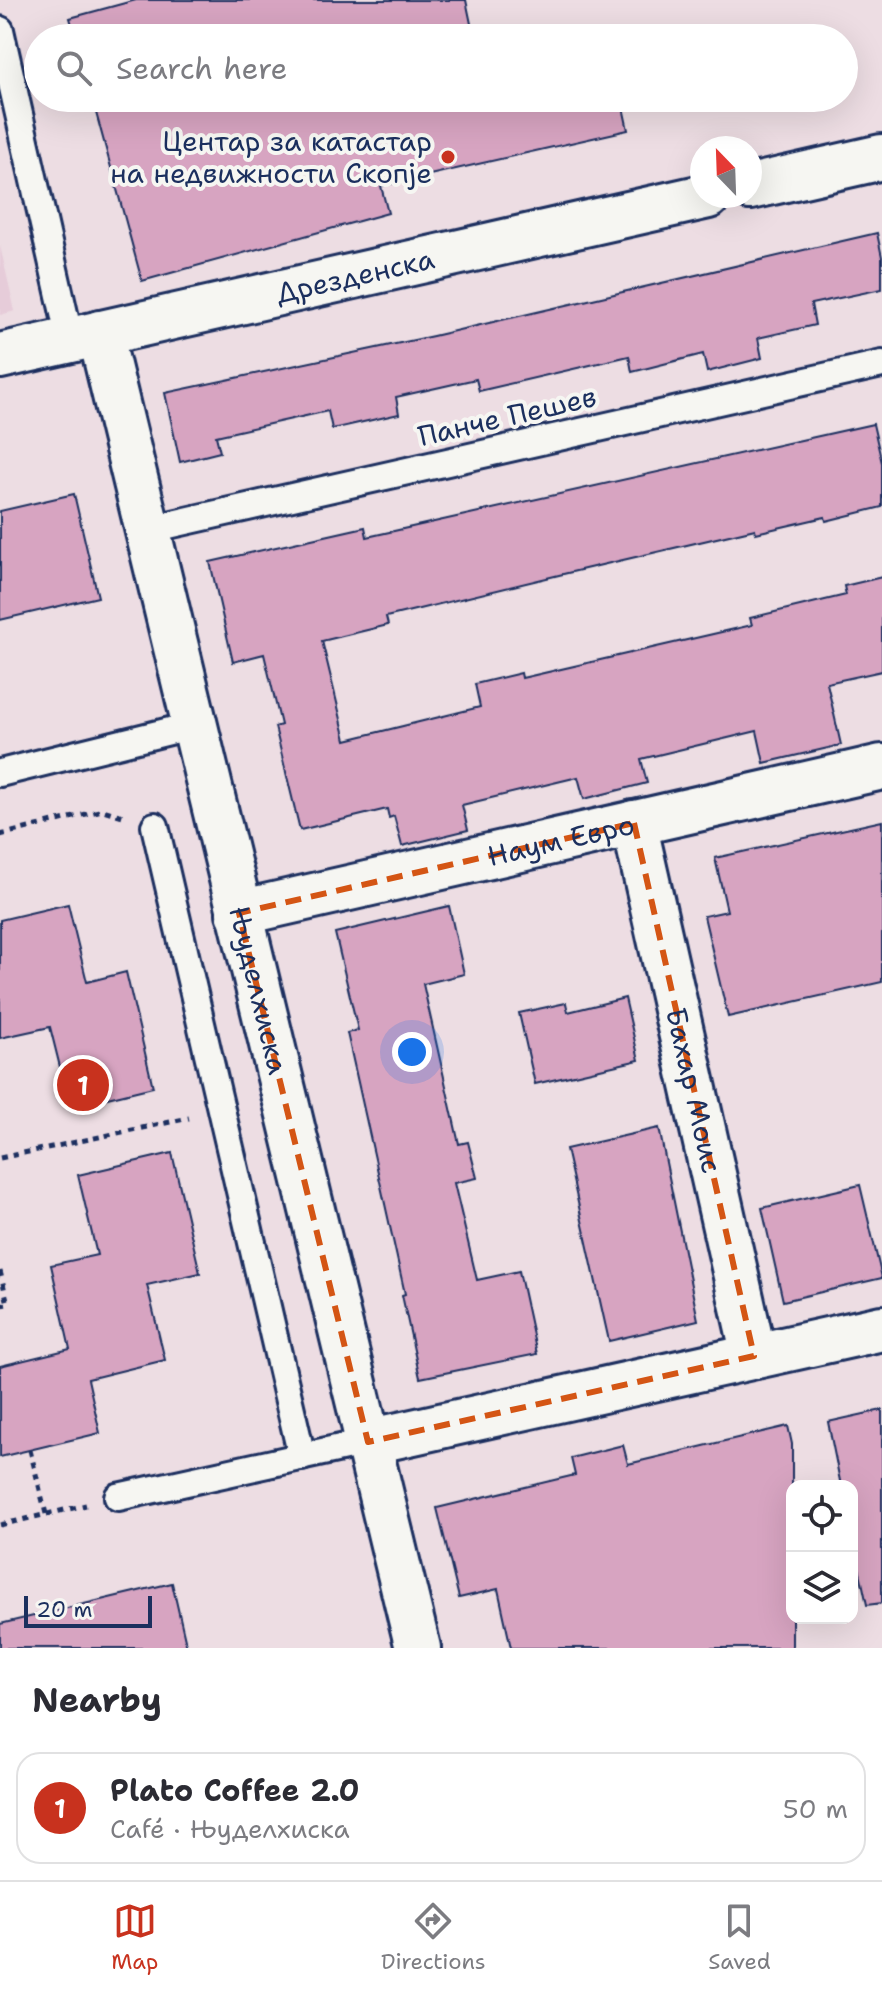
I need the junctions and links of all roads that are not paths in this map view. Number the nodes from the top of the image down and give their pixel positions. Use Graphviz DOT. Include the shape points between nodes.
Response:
graph roads {
  1 [pos="0,30"];
  2 [pos="882,157"];
  3 [pos="762,184"];
  4 [pos="690,200"];
  5 [pos="85,336"];
  6 [pos="0,356"];
  7 [pos="882,364"];
  8 [pos="146,530"];
  9 [pos="194,725"];
  10 [pos="882,767"];
  11 [pos="0,773"];
  12 [pos="634,823"];
  13 [pos="155,826"];
  14 [pos="239,913"];
  15 [pos="882,1328"];
  16 [pos="754,1356"];
  17 [pos="368,1442"];
  18 [pos="302,1457"];
  19 [pos="118,1497"];
  20 [pos="418,1648"];
  1 -- 5 [label="lane, Њуделхиска"];
  2 -- 3 [label="street"];
  4 -- 5 [label="street, Дрезденска"];
  5 -- 6 [label="street, Дрезденска"];
  5 -- 8 [label="street, Њуделхиска"];
  7 -- 8 [label="lane, Панче Пешев"];
  8 -- 9 [label="street, Њуделхиска"];
  9 -- 11 [label="lane"];
  9 -- 14 [label="street, Њуделхиска"];
  10 -- 12 [label="street, Наум Евро"];
  12 -- 14 [label="street, Наум Евро"];
  12 -- 16 [label="street, Бахар Моис"];
  13 -- 18 [label="lane"];
  14 -- 17 [label="street, Њуделхиска"];
  15 -- 16 [label="street"];
  16 -- 17 [label="street"];
  17 -- 18 [label="lane"];
  17 -- 20 [label="street, Њуделхиска"];
  18 -- 19 [label="lane"];
}
